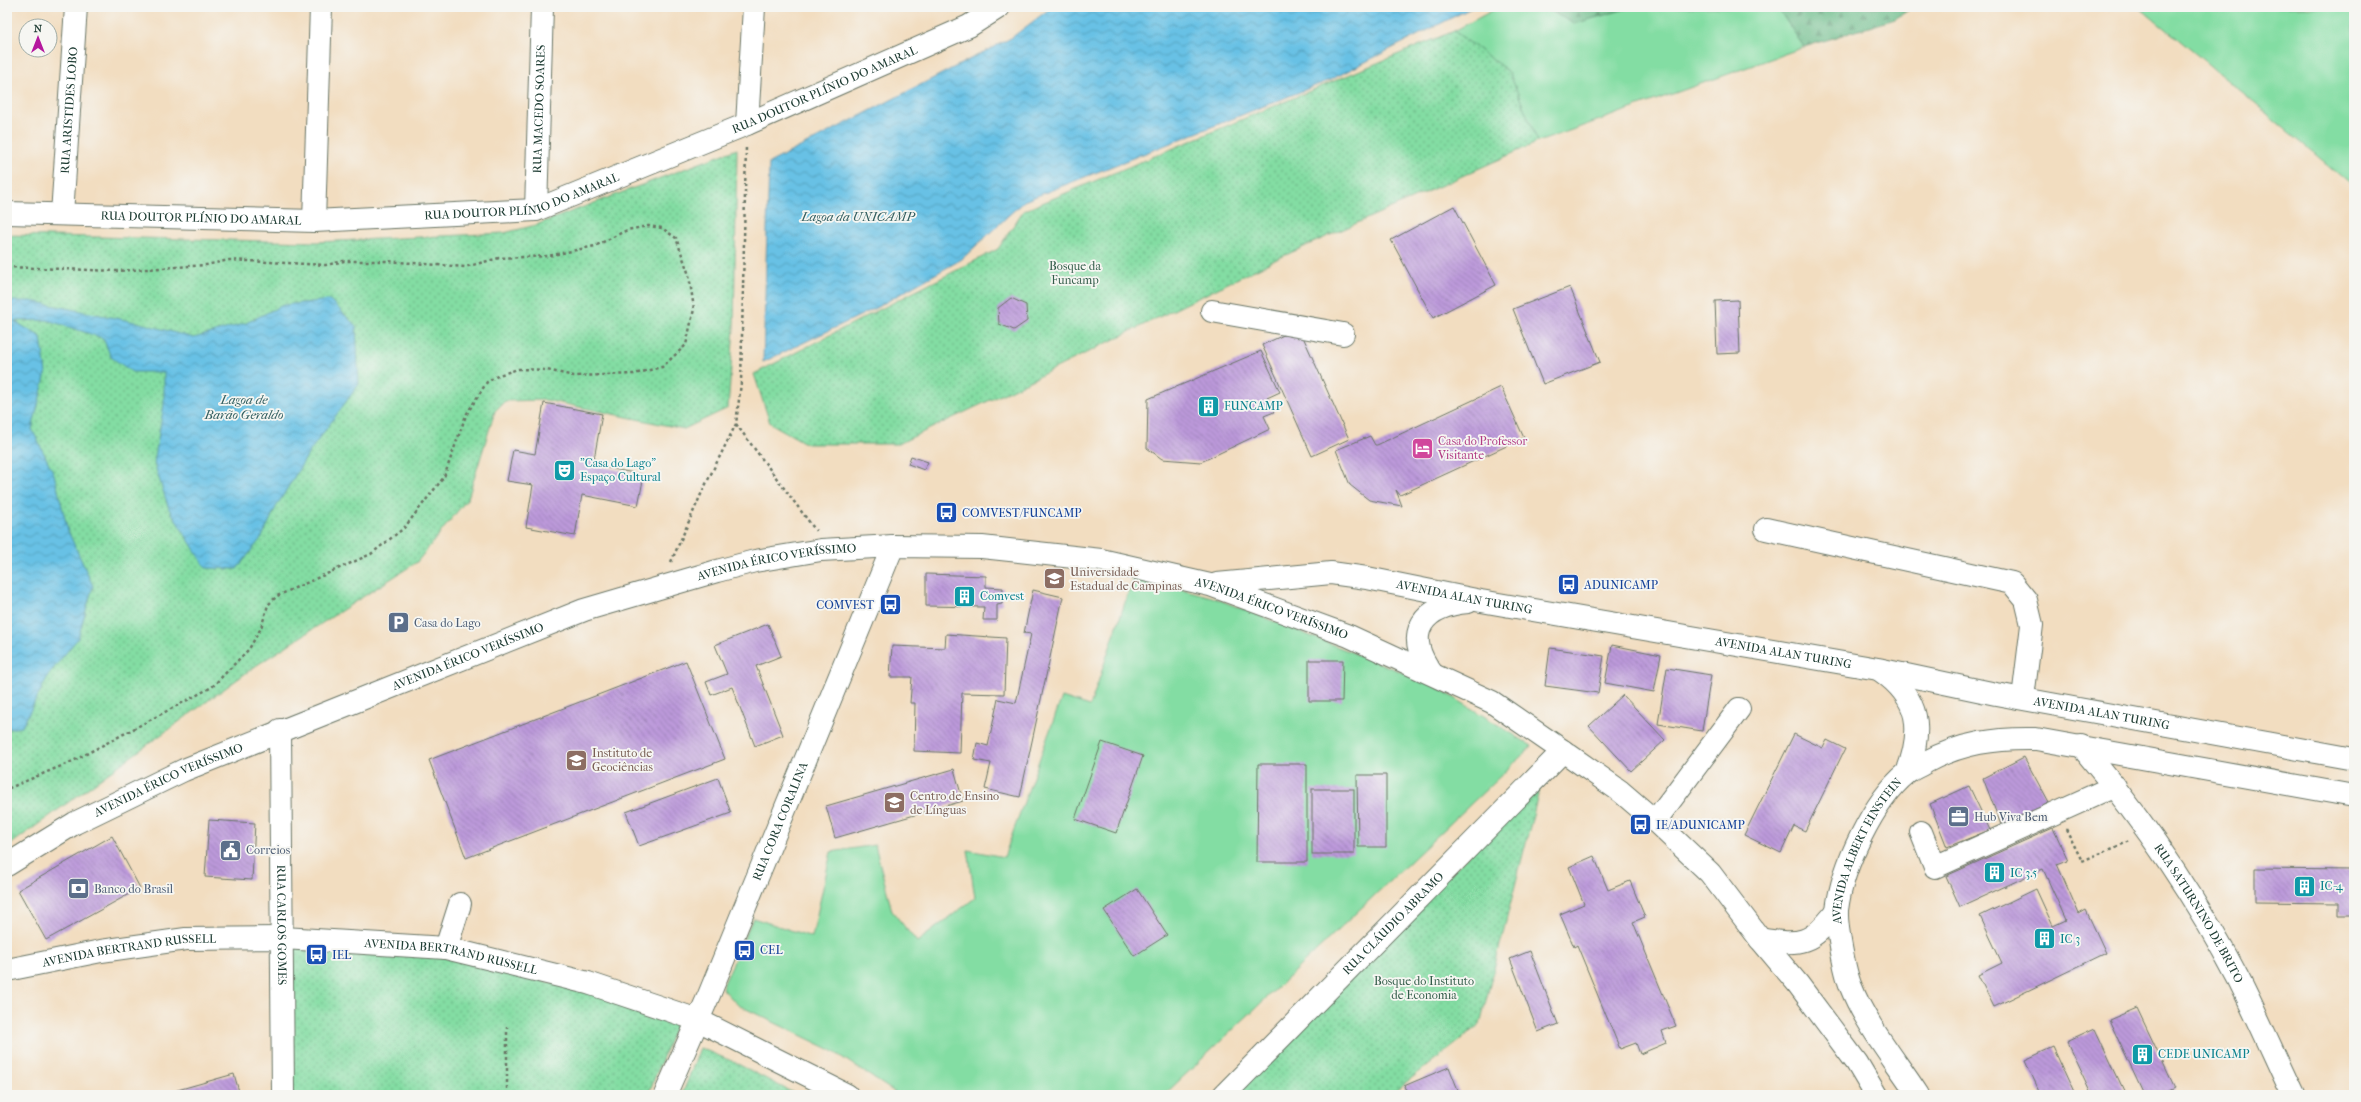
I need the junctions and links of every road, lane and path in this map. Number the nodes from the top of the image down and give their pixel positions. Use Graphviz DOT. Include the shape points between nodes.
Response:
graph roads {
  1 [pos="76,7"];
  2 [pos="321,7"];
  3 [pos="542,7"];
  4 [pos="754,7"];
  5 [pos="1000,7"];
  6 [pos="970,16"];
  7 [pos="747,124"];
  8 [pos="536,210"];
  9 [pos="7,213"];
  10 [pos="62,214"];
  11 [pos="314,221"];
  12 [pos="7,267"];
  13 [pos="1212,311"];
  14 [pos="1344,334"];
  15 [pos="736,424"];
  16 [pos="1766,529"];
  17 [pos="820,537"];
  18 [pos="893,546"];
  19 [pos="1210,584"];
  20 [pos="659,588"];
  21 [pos="1481,601"];
  22 [pos="1878,669"];
  23 [pos="1431,672"];
  24 [pos="2023,698"];
  25 [pos="1739,709"];
  26 [pos="280,730"];
  27 [pos="2081,746"];
  28 [pos="1563,751"];
  29 [pos="2354,759"];
  30 [pos="1907,773"];
  31 [pos="2115,786"];
  32 [pos="7,789"];
  33 [pos="2354,796"];
  34 [pos="2058,812"];
  35 [pos="1655,821"];
  36 [pos="1921,832"];
  37 [pos="2149,834"];
  38 [pos="7,865"];
  39 [pos="460,904"];
  40 [pos="1837,911"];
  41 [pos="283,938"];
  42 [pos="1760,939"];
  43 [pos="446,948"];
  44 [pos="7,970"];
  45 [pos="698,1020"];
  46 [pos="507,1027"];
  47 [pos="1888,1048"];
  48 [pos="1857,1063"];
  49 [pos="283,1095"];
  50 [pos="507,1095"];
  51 [pos="665,1095"];
  52 [pos="847,1095"];
  53 [pos="1224,1095"];
  54 [pos="1876,1095"];
  55 [pos="1918,1095"];
  56 [pos="2294,1095"];
  1 -- 10 [label="street, RUA ARISTIDES LOBO"];
  2 -- 11 [label="street"];
  3 -- 8 [label="street, RUA MACEDO SOARES"];
  4 -- 7 [label="street"];
  5 -- 6 [label="street, RUA DOUTOR PLÍNIO DO AMARAL"];
  6 -- 7 [label="street, RUA DOUTOR PLÍNIO DO AMARAL"];
  7 -- 8 [label="street, RUA DOUTOR PLÍNIO DO AMARAL"];
  7 -- 15 [label="path" via="741,383"];
  8 -- 11 [label="street, RUA DOUTOR PLÍNIO DO AMARAL"];
  9 -- 10 [label="street, RUA DOUTOR PLÍNIO DO AMARAL"];
  10 -- 11 [label="street, RUA DOUTOR PLÍNIO DO AMARAL"];
  12 -- 32 [label="path" via="117,271 206,265 229,260 326,265 344,261 386,261 466,267 499,258 548,256 595,246 627,230 648,226 662,228 676,238 689,275 694,309 686,345 662,367 634,374 574,376 547,370 518,369 487,382 466,415 444,477 404,528 370,554 277,596 268,605 261,628 249,649 212,687 73,761"];
  13 -- 14 [label="street"];
  15 -- 17 [label="path"];
  15 -- 20 [label="path"];
  16 -- 24 [label="street" via="2012,583 2026,600 2032,625"];
  18 -- 19 [label="street, AVENIDA ÉRICO VERÍSSIMO" via="982,547 1101,560"];
  18 -- 20 [label="street, AVENIDA ÉRICO VERÍSSIMO" via="821,550 754,561"];
  18 -- 45 [label="street, RUA CORA CORALINA"];
  19 -- 21 [label="street, AVENIDA ALAN TURING" via="1331,573"];
  19 -- 23 [label="street, AVENIDA ÉRICO VERÍSSIMO" via="1349,636"];
  20 -- 26 [label="street, AVENIDA ÉRICO VERÍSSIMO" via="584,610"];
  21 -- 22 [label="street, AVENIDA ALAN TURING"];
  21 -- 23 [label="street" via="1450,604 1436,610 1424,620 1418,632 1418,648 1422,660"];
  22 -- 24 [label="street, AVENIDA ALAN TURING"];
  22 -- 30 [label="street" via="1898,682 1915,713 1916,750"];
  23 -- 28 [label="street, AVENIDA ÉRICO VERÍSSIMO" via="1492,702"];
  24 -- 29 [label="street, AVENIDA ALAN TURING"];
  25 -- 35 [label="street"];
  26 -- 38 [label="street, AVENIDA ÉRICO VERÍSSIMO" via="184,770 83,819"];
  26 -- 41 [label="street, RUA CARLOS GOMES"];
  27 -- 30 [label="street, AVENIDA ALBERT EINSTEIN" via="2036,739 2004,738 1946,751"];
  27 -- 31 [label="street, RUA SATURNINO DE BRITO"];
  27 -- 33 [label="street"];
  28 -- 35 [label="street" via="1620,791"];
  28 -- 53 [label="street, RUA CLÁUDIO ABRAMO"];
  30 -- 40 [label="street, AVENIDA ALBERT EINSTEIN" via="1873,815 1858,839"];
  31 -- 34 [label="street"];
  31 -- 37 [label="street, RUA SATURNINO DE BRITO"];
  34 -- 36 [label="street" via="1935,866"];
  34 -- 37 [label="path" via="2082,861"];
  35 -- 42 [label="street" via="1710,873"];
  37 -- 56 [label="street, RUA SATURNINO DE BRITO" via="2183,884 2238,979"];
  39 -- 43 [label="street"];
  40 -- 42 [label="street" via="1821,931 1804,941 1788,944"];
  40 -- 47 [label="street, AVENIDA ALBERT EINSTEIN" via="1843,955 1851,987 1865,1017"];
  41 -- 43 [label="street, AVENIDA BERTRAND RUSSELL"];
  41 -- 44 [label="street, AVENIDA BERTRAND RUSSELL" via="186,939 101,951"];
  41 -- 49 [label="street, RUA CARLOS GOMES"];
  42 -- 48 [label="street" via="1798,984"];
  43 -- 45 [label="street, AVENIDA BERTRAND RUSSELL" via="588,983"];
  45 -- 51 [label="street, RUA CORA CORALINA"];
  45 -- 52 [label="street, AVENIDA BERTRAND RUSSELL"];
  46 -- 50 [label="path"];
  47 -- 48 [label="street" via="1878,1045 1868,1047 1860,1054"];
  47 -- 55 [label="street, AVENIDA ALBERT EINSTEIN"];
  48 -- 54 [label="street"];
}
